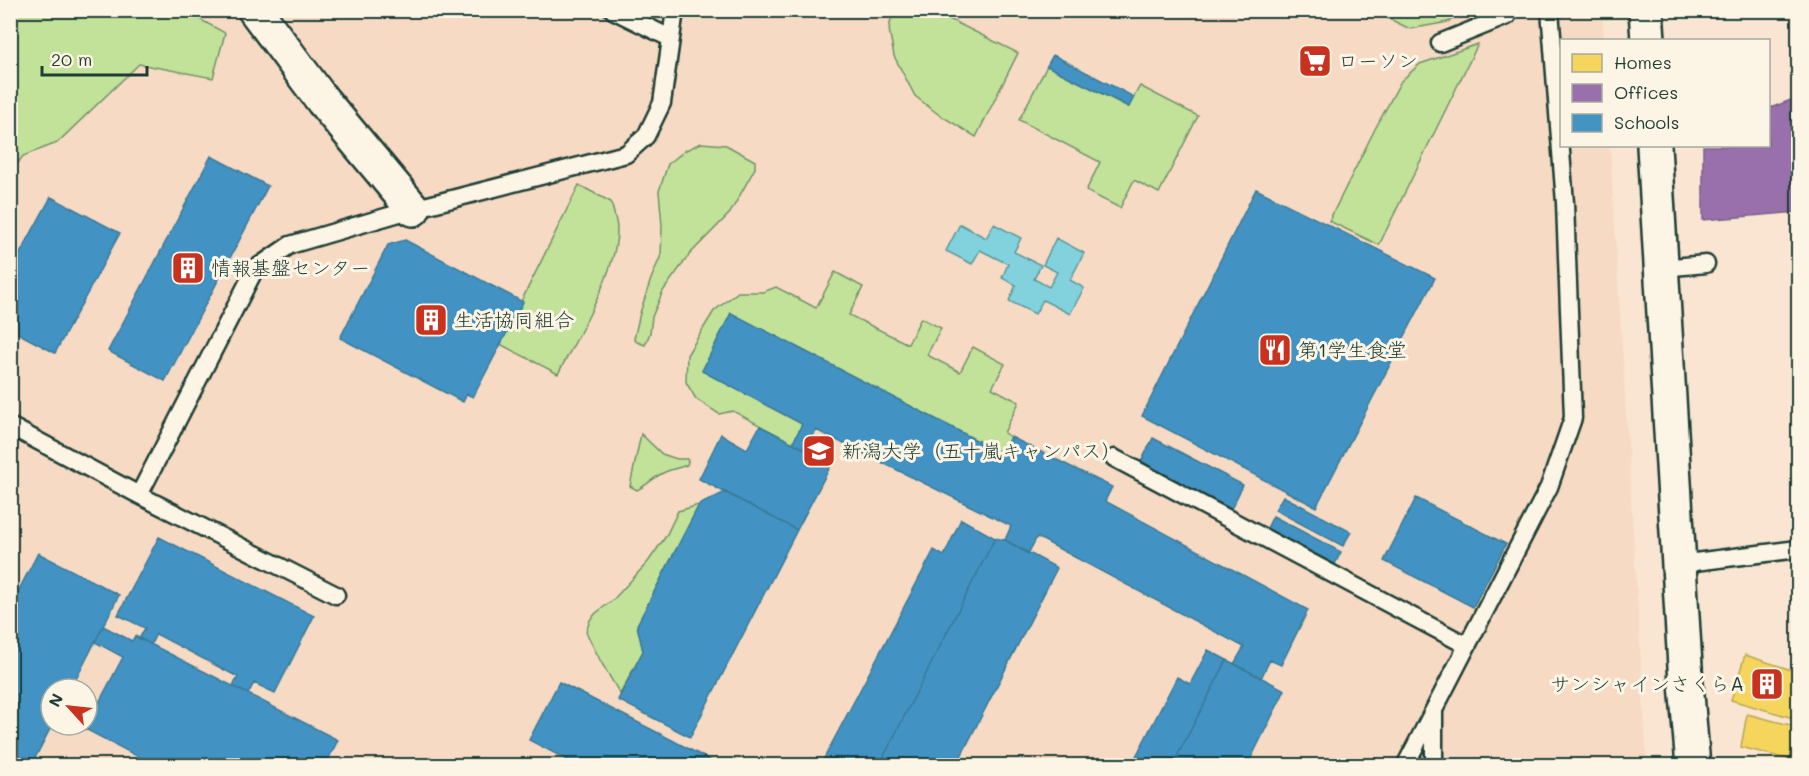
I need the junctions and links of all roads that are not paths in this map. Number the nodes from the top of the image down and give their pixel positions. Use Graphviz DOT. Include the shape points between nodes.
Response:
graph roads {
  1 [pos="255,10"];
  2 [pos="613,10"];
  3 [pos="675,10"];
  4 [pos="1510,10"];
  5 [pos="1550,10"];
  6 [pos="1646,10"];
  7 [pos="670,38"];
  8 [pos="1648,39"];
  9 [pos="1440,43"];
  10 [pos="1560,139"];
  11 [pos="1561,147"];
  12 [pos="1654,147"];
  13 [pos="413,209"];
  14 [pos="1706,264"];
  15 [pos="1662,268"];
  16 [pos="10,426"];
  17 [pos="1114,458"];
  18 [pos="139,495"];
  19 [pos="1798,549"];
  20 [pos="1679,564"];
  21 [pos="336,595"];
  22 [pos="1466,645"];
  23 [pos="1434,708"];
  24 [pos="1405,765"];
  25 [pos="1434,765"];
  26 [pos="1693,765"];
  1 -- 13 [label="street" via="323,101"];
  2 -- 7 [label="lane"];
  3 -- 7 [label="lane"];
  4 -- 9 [label="lane" via="1507,16"];
  5 -- 10 [label="lane"];
  6 -- 8 [label="street"];
  7 -- 13 [label="lane" via="662,103 646,136 626,154"];
  11 -- 22 [label="lane" via="1573,418 1549,487"];
  12 -- 15 [label="street"];
  13 -- 18 [label="lane" via="290,245 255,269"];
  14 -- 15 [label="lane"];
  15 -- 20 [label="street"];
  16 -- 18 [label="lane"];
  17 -- 22 [label="lane"];
  18 -- 21 [label="lane"];
  19 -- 20 [label="lane"];
  20 -- 26 [label="street"];
  22 -- 23 [label="lane"];
  23 -- 24 [label="lane"];
  23 -- 25 [label="lane"];
}
